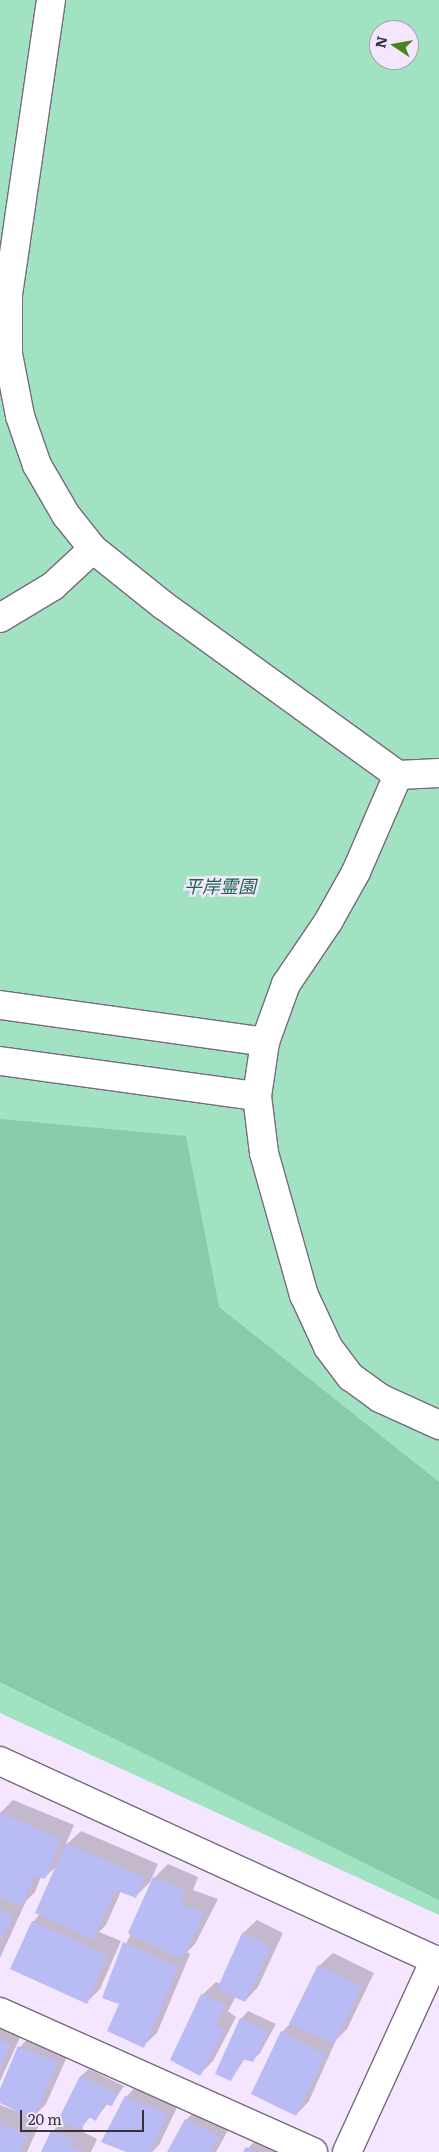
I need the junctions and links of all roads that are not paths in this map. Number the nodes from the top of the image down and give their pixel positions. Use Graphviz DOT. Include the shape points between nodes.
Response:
graph roads {
  1 [pos="51,0"];
  2 [pos="94,549"];
  3 [pos="0,618"];
  4 [pos="439,773"];
  5 [pos="398,775"];
  6 [pos="0,1005"];
  7 [pos="265,1042"];
  8 [pos="0,1061"];
  9 [pos="258,1096"];
  10 [pos="439,1425"];
  11 [pos="0,1761"];
  12 [pos="437,1961"];
  13 [pos="0,2012"];
  14 [pos="313,2152"];
  15 [pos="348,2152"];
  1 -- 2 [label="street" via="8,295 8,354 20,416 37,465 66,515"];
  2 -- 3 [label="street" via="53,586"];
  2 -- 5 [label="street" via="163,605"];
  4 -- 5 [label="street"];
  5 -- 7 [label="street" via="351,880 328,922 286,984"];
  6 -- 7 [label="street"];
  7 -- 9 [label="street"];
  8 -- 9 [label="street"];
  9 -- 10 [label="street" via="264,1153 304,1295 328,1348 352,1377 380,1398"];
  11 -- 12 [label="street"];
  12 -- 15 [label="street"];
  13 -- 14 [label="street"];
}
